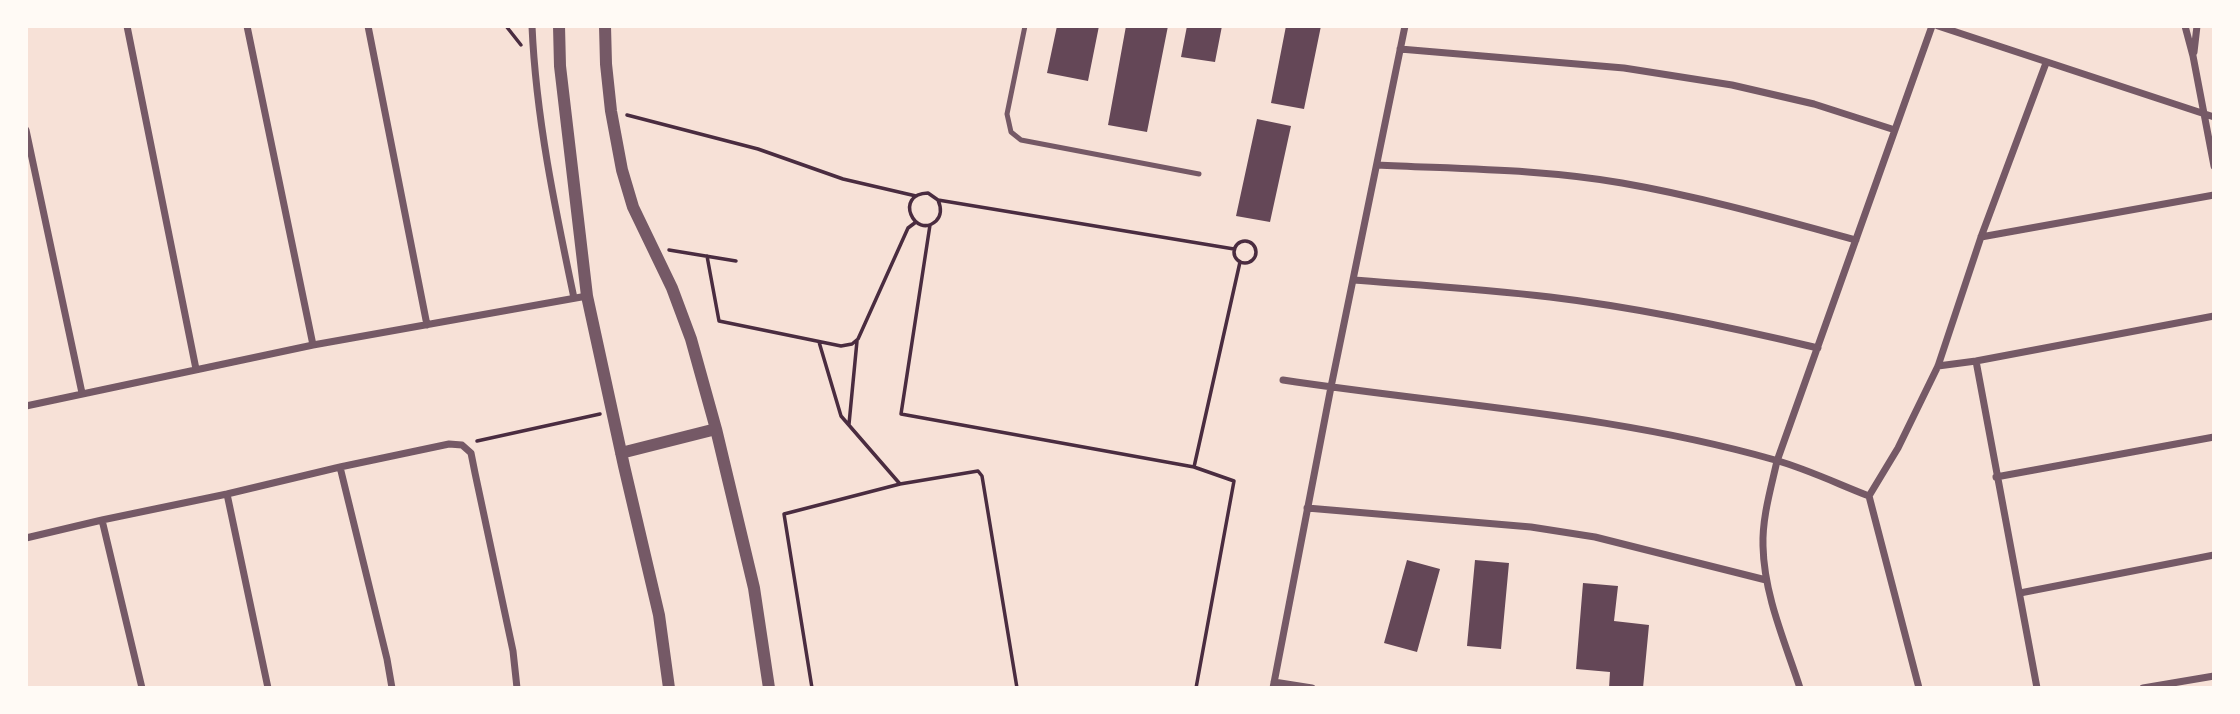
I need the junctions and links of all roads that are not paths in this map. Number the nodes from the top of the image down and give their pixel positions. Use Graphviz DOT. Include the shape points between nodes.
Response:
graph roads {
  1 [pos="127,26"];
  2 [pos="247,26"];
  3 [pos="368,26"];
  4 [pos="532,26"];
  5 [pos="559,26"];
  6 [pos="604,26"];
  7 [pos="1025,26"];
  8 [pos="1405,26"];
  9 [pos="1932,26"];
  10 [pos="1938,26"];
  11 [pos="2185,26"];
  12 [pos="2197,26"];
  13 [pos="1400,49"];
  14 [pos="2193,57"];
  15 [pos="2046,63"];
  16 [pos="2204,114"];
  17 [pos="2214,117"];
  18 [pos="26,130"];
  19 [pos="1895,130"];
  20 [pos="1377,165"];
  21 [pos="2214,166"];
  22 [pos="1199,174"];
  23 [pos="2214,195"];
  24 [pos="1981,237"];
  25 [pos="1856,240"];
  26 [pos="1353,280"];
  27 [pos="581,297"];
  28 [pos="2214,316"];
  29 [pos="426,325"];
  30 [pos="313,345"];
  31 [pos="1818,348"];
  32 [pos="1976,361"];
  33 [pos="1938,366"];
  34 [pos="196,369"];
  35 [pos="1283,380"];
  36 [pos="1331,387"];
  37 [pos="82,393"];
  38 [pos="26,405"];
  39 [pos="716,429"];
  40 [pos="2214,437"];
  41 [pos="621,453"];
  42 [pos="1777,461"];
  43 [pos="340,467"];
  44 [pos="1997,477"];
  45 [pos="227,494"];
  46 [pos="1869,496"];
  47 [pos="1307,508"];
  48 [pos="102,520"];
  49 [pos="26,538"];
  50 [pos="2214,555"];
  51 [pos="1766,580"];
  52 [pos="2020,593"];
  53 [pos="2214,676"];
  54 [pos="1273,685"];
  55 [pos="142,688"];
  56 [pos="268,688"];
  57 [pos="392,688"];
  58 [pos="517,688"];
  59 [pos="669,688"];
  60 [pos="769,688"];
  61 [pos="1312,688"];
  62 [pos="1800,688"];
  63 [pos="1919,688"];
  64 [pos="2037,688"];
  65 [pos="2143,688"];
  1 -- 34 [label="street"];
  2 -- 30 [label="street"];
  3 -- 29 [label="street"];
  4 -- 27 [label="street" via="550,181"];
  5 -- 27 [label="street"];
  6 -- 39 [label="street" via="611,111 622,170 633,207 691,340"];
  7 -- 22 [label="lane" via="1007,114 1011,132 1021,140"];
  8 -- 13 [label="street"];
  9 -- 19 [label="street"];
  10 -- 15 [label="street"];
  11 -- 14 [label="street"];
  12 -- 14 [label="street"];
  13 -- 19 [label="street" via="1624,68 1732,85"];
  13 -- 20 [label="street"];
  14 -- 16 [label="street"];
  15 -- 16 [label="street"];
  15 -- 24 [label="street"];
  16 -- 17 [label="street"];
  16 -- 21 [label="street"];
  18 -- 37 [label="street"];
  19 -- 25 [label="street"];
  20 -- 25 [label="street" via="1621,183 1733,206"];
  20 -- 26 [label="street"];
  23 -- 24 [label="street"];
  24 -- 33 [label="street"];
  25 -- 31 [label="street"];
  26 -- 31 [label="street" via="1632,309"];
  26 -- 36 [label="street"];
  27 -- 29 [label="street"];
  27 -- 41 [label="street"];
  28 -- 32 [label="street"];
  29 -- 30 [label="street"];
  30 -- 34 [label="street"];
  31 -- 42 [label="street"];
  32 -- 33 [label="street"];
  32 -- 44 [label="street"];
  33 -- 46 [label="street"];
  34 -- 37 [label="street"];
  35 -- 36 [label="street"];
  36 -- 42 [label="street" via="1635,427"];
  36 -- 47 [label="street"];
  37 -- 38 [label="street"];
  39 -- 41 [label="street"];
  39 -- 60 [label="street" via="754,588"];
  40 -- 44 [label="street"];
  41 -- 59 [label="street" via="659,615"];
  42 -- 46 [label="street"];
  42 -- 51 [label="street" via="1763,544"];
  43 -- 45 [label="street"];
  43 -- 57 [label="street"];
  43 -- 58 [label="street" via="449,444 462,445 471,453"];
  44 -- 52 [label="street"];
  45 -- 48 [label="street"];
  45 -- 56 [label="street"];
  46 -- 63 [label="street"];
  47 -- 51 [label="street" via="1531,527 1595,537"];
  47 -- 54 [label="street"];
  48 -- 49 [label="street"];
  48 -- 55 [label="street"];
  50 -- 52 [label="street"];
  51 -- 62 [label="street"];
  52 -- 64 [label="street"];
  53 -- 65 [label="street"];
  54 -- 61 [label="street"];
}
